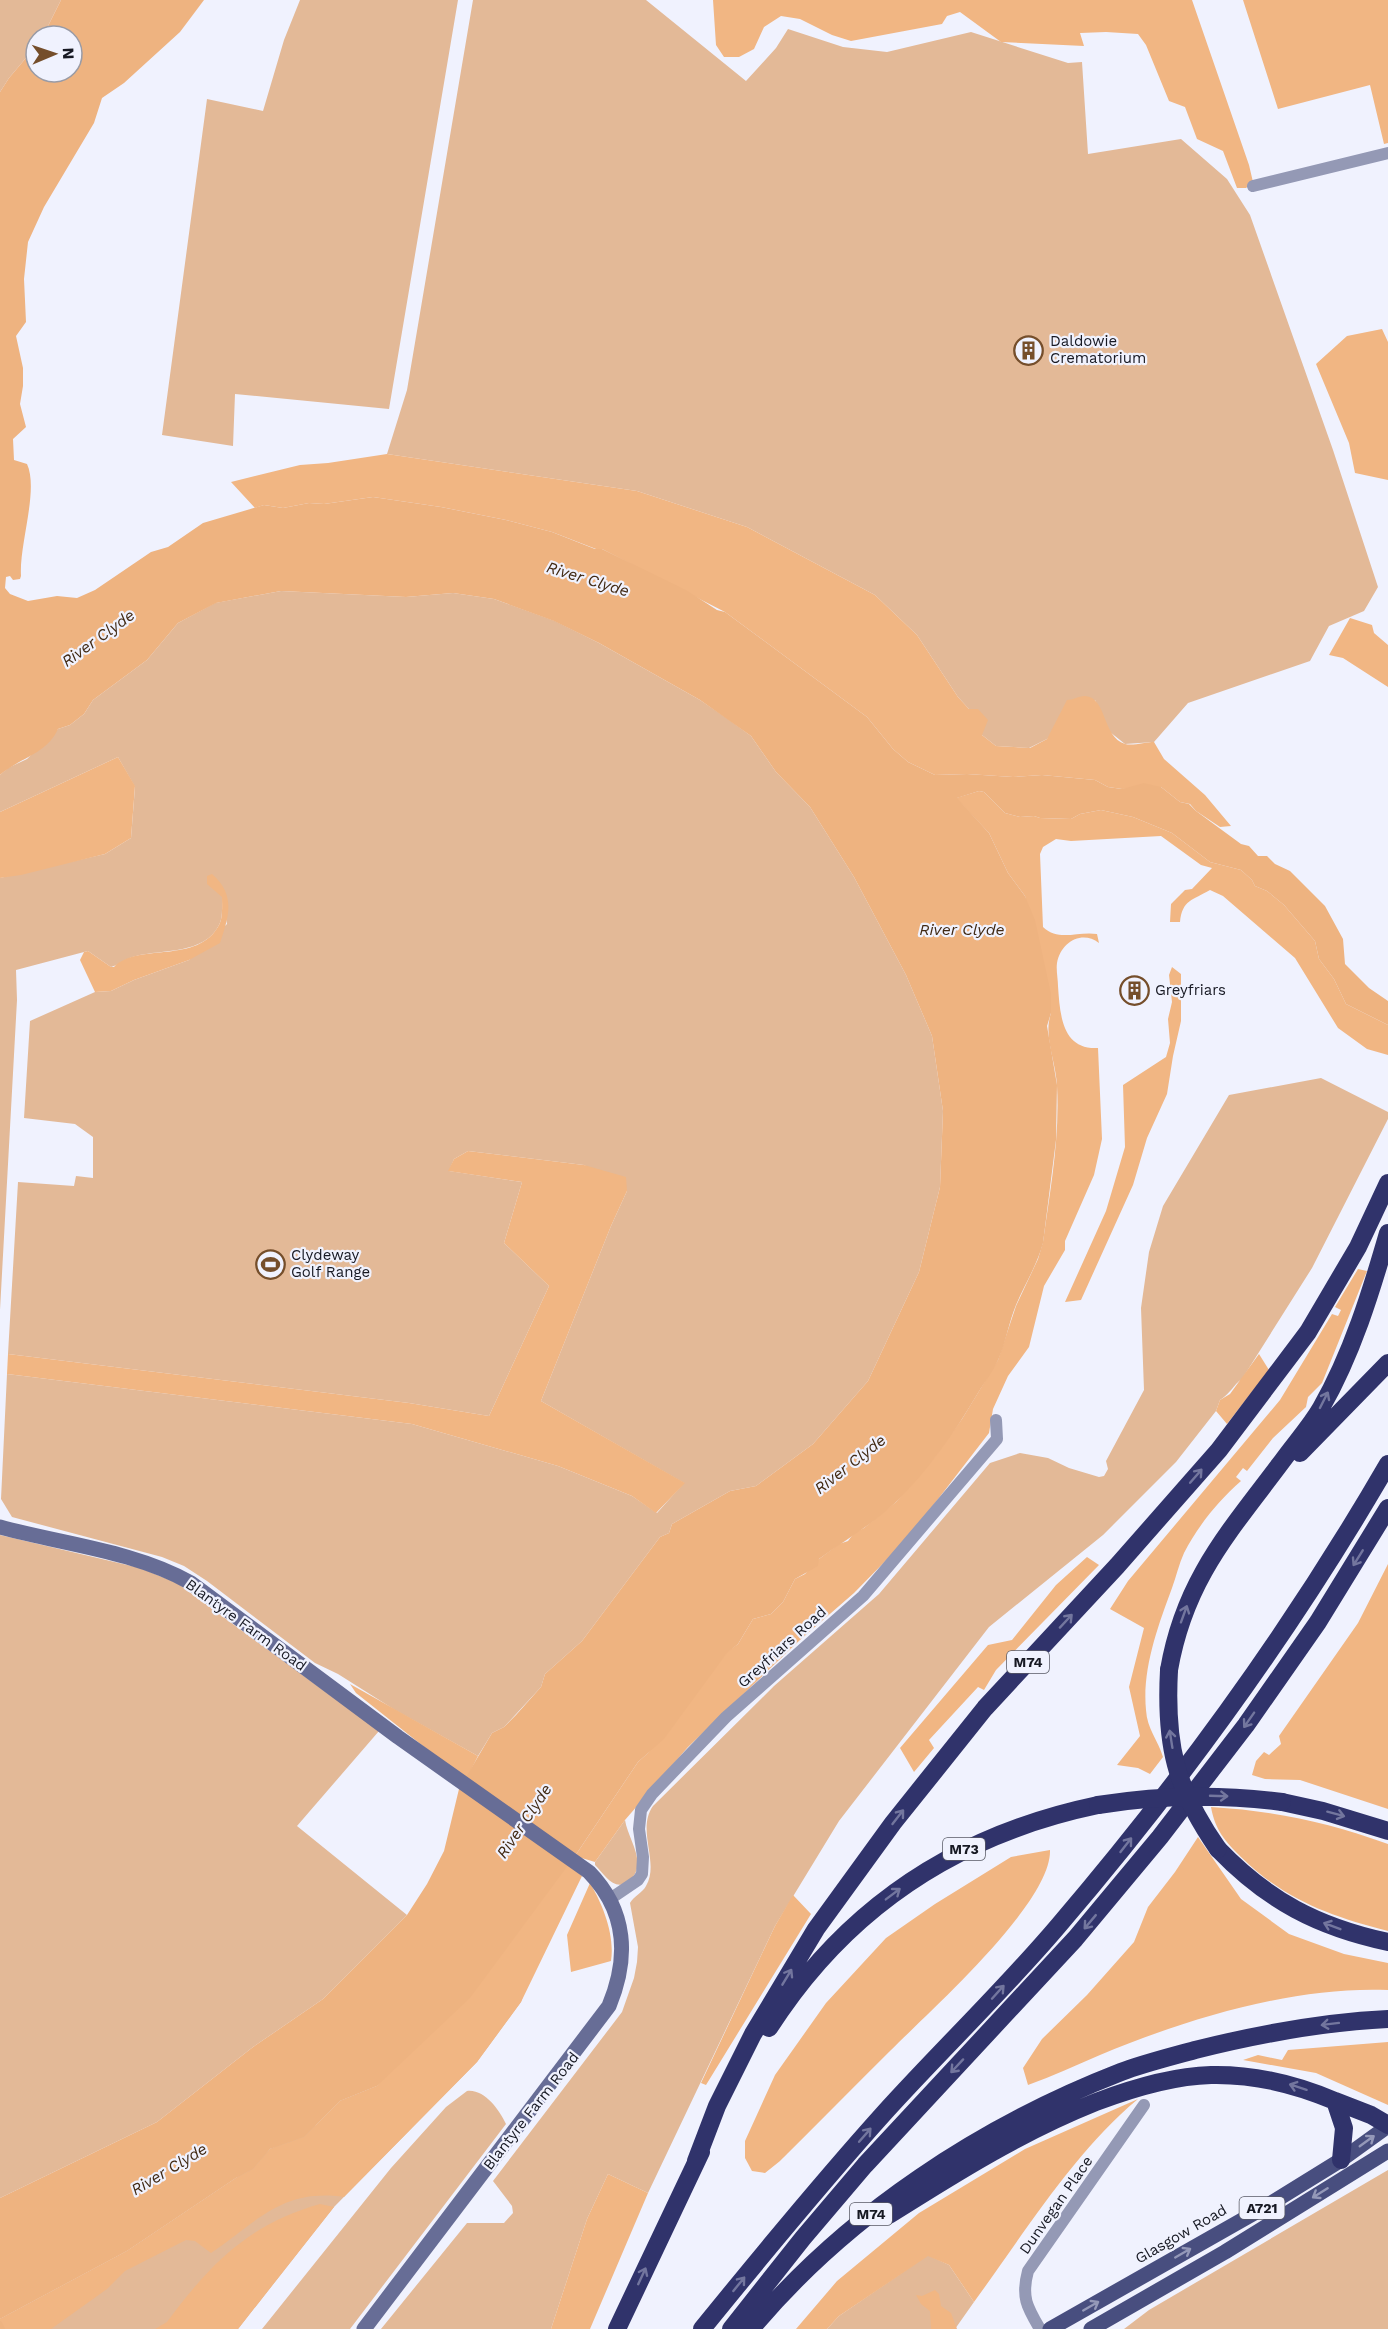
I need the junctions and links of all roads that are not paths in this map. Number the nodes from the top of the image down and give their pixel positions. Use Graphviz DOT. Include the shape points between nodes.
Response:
graph roads {
  1 [pos="1388,153"];
  2 [pos="1252,186"];
  3 [pos="1388,1183"];
  4 [pos="1388,1233"];
  5 [pos="1388,1363"];
  6 [pos="996,1420"];
  7 [pos="1388,1464"];
  8 [pos="1388,1508"];
  9 [pos="1242,1516"];
  10 [pos="0,1527"];
  11 [pos="1388,1831"];
  12 [pos="610,1899"];
  13 [pos="1388,1942"];
  14 [pos="1388,2019"];
  15 [pos="1217,2045"];
  16 [pos="1335,2101"];
  17 [pos="1144,2105"];
  18 [pos="1388,2125"];
  19 [pos="1388,2151"];
  20 [pos="1341,2160"];
  21 [pos="696,2161"];
  22 [pos="888,2216"];
  23 [pos="364,2329"];
  24 [pos="617,2329"];
  25 [pos="702,2329"];
  26 [pos="731,2329"];
  27 [pos="751,2329"];
  28 [pos="766,2329"];
  29 [pos="1040,2329"];
  30 [pos="1050,2329"];
  31 [pos="1091,2329"];
  1 -- 2 [label="street"];
  21 -- 3 [label="highway, M74, one-way" via="717,2106 753,2034 816,1929 893,1823 985,1708 1219,1450 1308,1332 1358,1247"];
  9 -- 4 [label="highway, one-way" via="1321,1408 1354,1337"];
  5 -- 9 [label="highway"];
  6 -- 12 [label="street, Greyfriars Road" via="997,1439 863,1596 726,1717 652,1794 641,1810 642,1874"];
  25 -- 7 [label="highway, one-way" via="835,2169 1058,1927 1125,1845 1203,1746 1274,1646 1345,1539"];
  8 -- 26 [label="highway, M74, one-way" via="1318,1622 1160,1837 1075,1940 865,2165"];
  13 -- 9 [label="highway, one-way, bridge" via="1337,1929 1289,1907 1256,1885 1218,1849 1180,1780 1168,1718 1169,1670 1181,1620 1197,1583"];
  10 -- 12 [label="main road, Blantyre Farm Road" via="139,1561 180,1577 589,1872"];
  21 -- 11 [label="highway, M73, one-way, bridge" via="744,2069 810,1973 868,1913 962,1850 1019,1825 1098,1805 1168,1796 1282,1802"];
  12 -- 23 [label="main road, Blantyre Farm Road" via="622,1948 618,1981 609,2006"];
  14 -- 15 [label="highway, M74, one-way" via="1311,2026"];
  15 -- 22 [label="highway, M74" via="1120,2079 1049,2110 957,2163"];
  15 -- 27 [label="highway, M74" via="1121,2072 972,2145 906,2189 830,2248 778,2297"];
  16 -- 18 [label="highway"];
  16 -- 20 [label="highway" via="1344,2128"];
  16 -- 22 [label="highway, one-way" via="1291,2084 1249,2077 1210,2075 1150,2084 1063,2115 1026,2133"];
  17 -- 29 [label="street, Dunvegan Place" via="1028,2271 1024,2287 1027,2307"];
  20 -- 18 [label="main road, Glasgow Road / A721, one-way"];
  19 -- 31 [label="main road, A721, one-way"];
  30 -- 20 [label="main road, Glasgow Road / A721, one-way"];
  24 -- 21 [label="highway, one-way"];
  22 -- 28 [label="highway" via="828,2264"];
}
